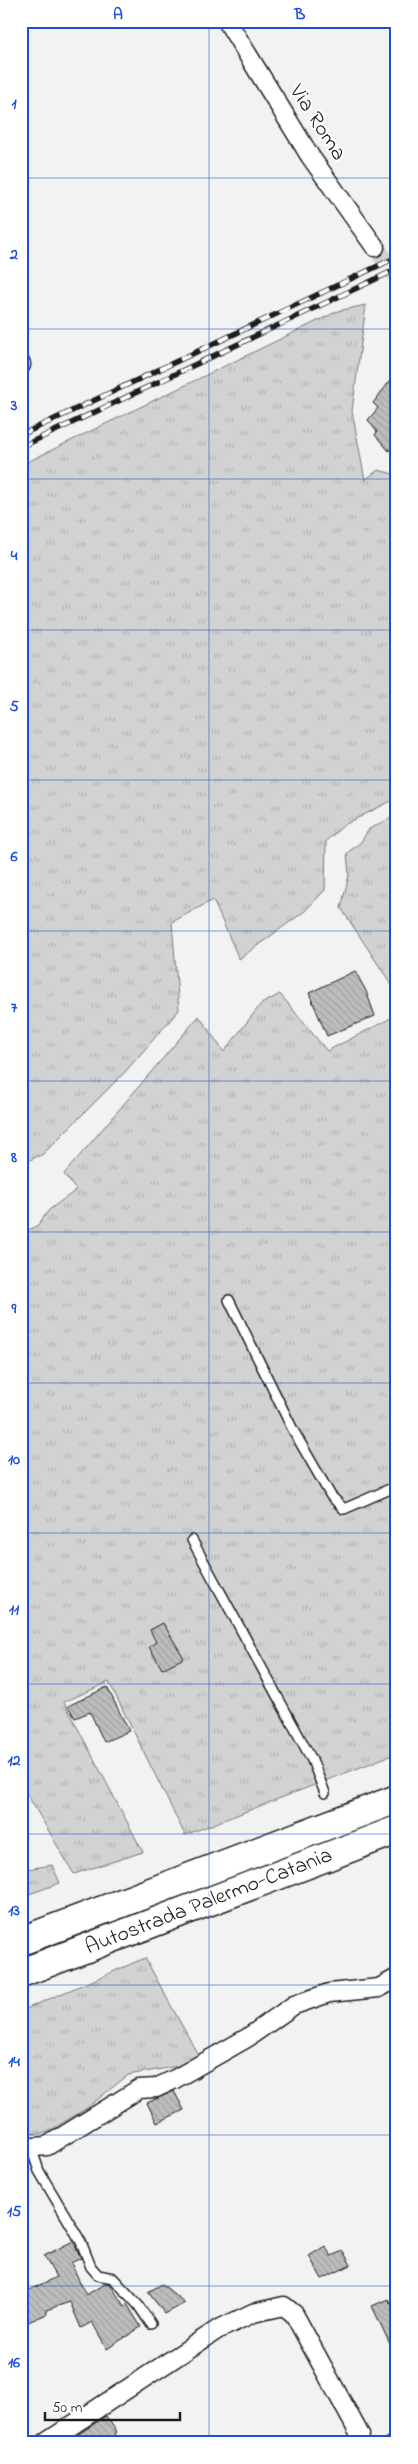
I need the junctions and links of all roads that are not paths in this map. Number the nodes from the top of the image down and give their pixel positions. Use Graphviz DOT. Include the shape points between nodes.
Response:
graph roads {
  1 [pos="227,21"];
  2 [pos="375,246"];
  3 [pos="229,1300"];
  4 [pos="397,1486"];
  5 [pos="192,1540"];
  6 [pos="325,1793"];
  7 [pos="397,1798"];
  8 [pos="397,1830"];
  9 [pos="21,1941"];
  10 [pos="21,1973"];
  11 [pos="397,1978"];
  12 [pos="26,2148"];
  13 [pos="151,2324"];
  14 [pos="360,2435"];
  15 [pos="397,2438"];
  16 [pos="45,2443"];
  17 [pos="388,2443"];
  1 -- 2 [label="street, Via Roma" via="310,156"];
  3 -- 4 [label="lane" via="293,1430 331,1496 344,1508"];
  5 -- 6 [label="lane" via="312,1760"];
  7 -- 9 [label="highway, Autostrada Palermo-Catania"];
  8 -- 10 [label="highway, Autostrada Palermo-Catania"];
  11 -- 12 [label="street" via="379,1988 329,1993 294,2005 248,2038 175,2079 156,2088 139,2089 46,2146"];
  12 -- 13 [label="lane" via="81,2242 91,2267 98,2275 112,2278"];
  14 -- 16 [label="street" via="294,2314 284,2306 253,2313 217,2330"];
  15 -- 17 [label="lane"];
}
